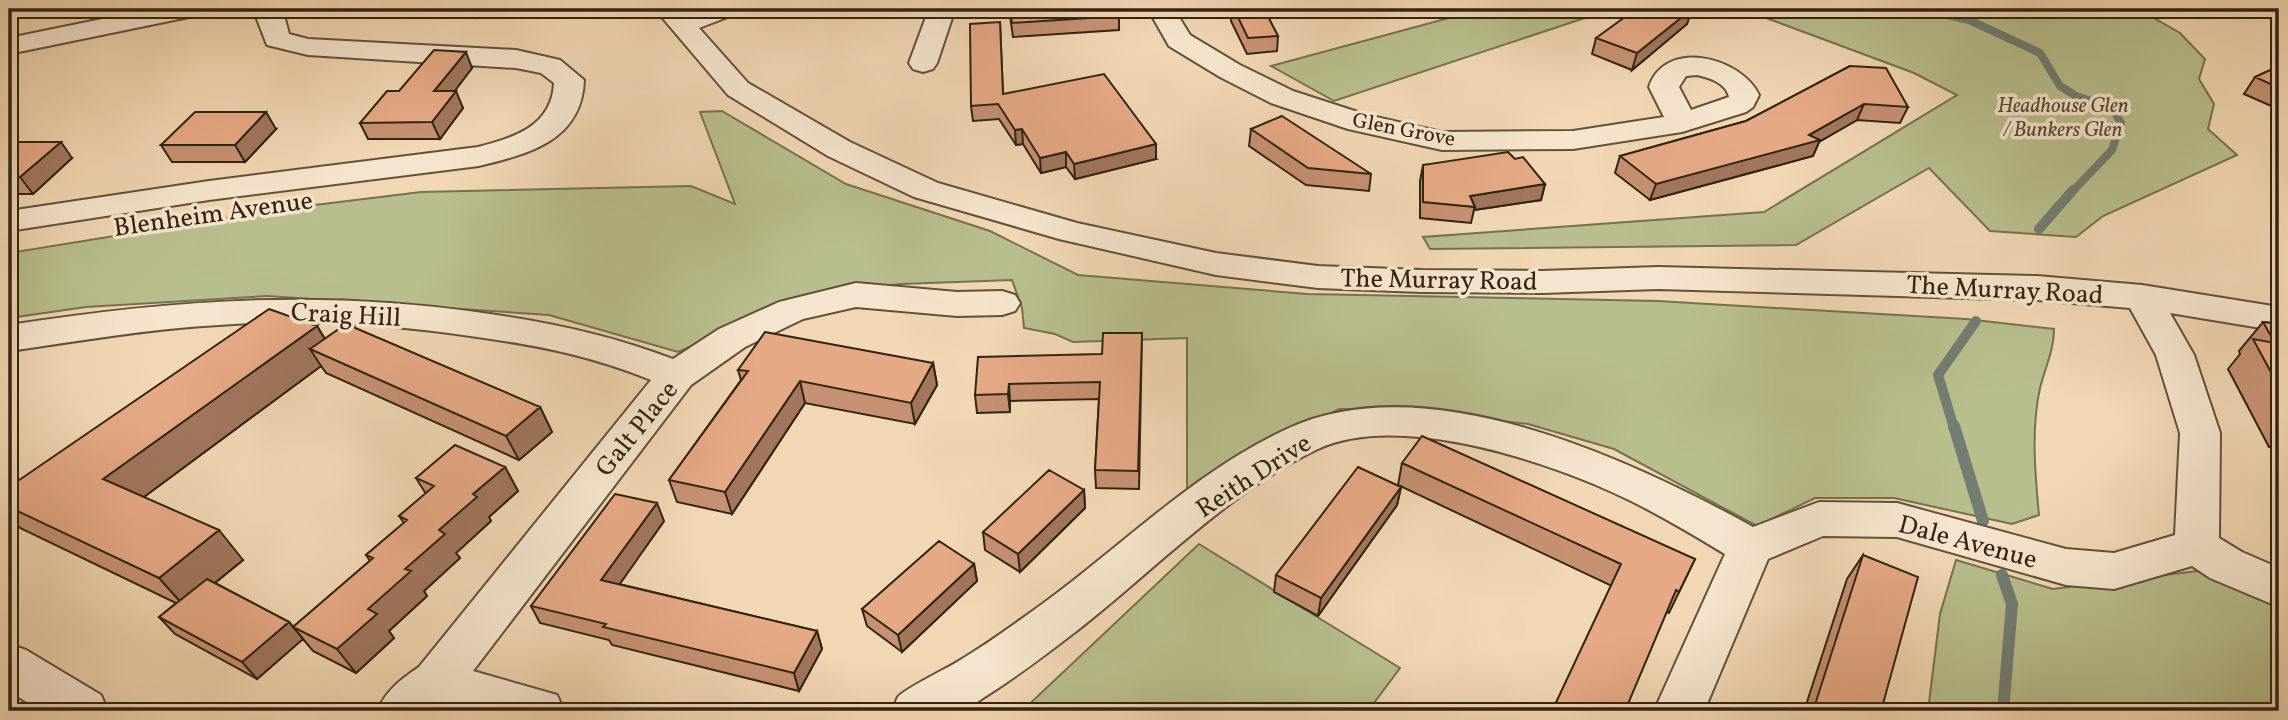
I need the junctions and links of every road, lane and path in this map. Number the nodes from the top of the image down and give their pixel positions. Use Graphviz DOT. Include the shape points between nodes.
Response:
graph roads {
  1 [pos="189,9"];
  2 [pos="273,9"];
  3 [pos="724,9"];
  4 [pos="942,9"];
  5 [pos="1161,9"];
  6 [pos="675,17"];
  7 [pos="9,46"];
  8 [pos="923,63"];
  9 [pos="1682,123"];
  10 [pos="406,166"];
  11 [pos="9,221"];
  12 [pos="9,244"];
  13 [pos="2141,297"];
  14 [pos="1002,303"];
  15 [pos="2279,319"];
  16 [pos="9,338"];
  17 [pos="677,375"];
  18 [pos="1751,547"];
  19 [pos="2197,547"];
  20 [pos="2279,588"];
  21 [pos="9,665"];
  22 [pos="419,696"];
  23 [pos="83,711"];
  24 [pos="539,711"];
  25 [pos="917,711"];
  26 [pos="1679,711"];
  1 -- 7 [label="street"];
  2 -- 10 [label="street, Blenheim Avenue" via="277,39 308,47 516,59 550,66 569,80 561,119 523,143 455,162"];
  3 -- 6 [label="street"];
  4 -- 8 [label="street"];
  5 -- 9 [label="street, Glen Grove" via="1179,40 1230,71 1282,97 1359,123 1442,141 1573,140"];
  6 -- 13 [label="street, The Murray Road" via="738,89 839,149 926,190 1071,232 1216,264 1318,277 1972,285"];
  10 -- 11 [label="street, Blenheim Avenue"];
  10 -- 12 [label="street, Blenheim Avenue" via="402,180 384,189 216,210"];
  13 -- 15 [label="street, The Murray Road"];
  13 -- 19 [label="street" via="2175,355 2200,433"];
  14 -- 17 [label="street, Galt Place" via="856,295 828,299 732,338"];
  16 -- 17 [label="street, Craig Hill" via="222,312 365,313 537,334 608,349"];
  17 -- 22 [label="street, Galt Place"];
  18 -- 19 [label="street, Dale Avenue" via="1819,519 1897,520 2066,567 2114,571"];
  18 -- 25 [label="street, Reith Drive" via="1647,490 1545,450 1464,430 1406,422 1354,422 1307,436 1257,465 1037,636"];
  18 -- 26 [label="street"];
  19 -- 20 [label="street"];
  21 -- 23 [label="street"];
  22 -- 24 [label="street"];
}
